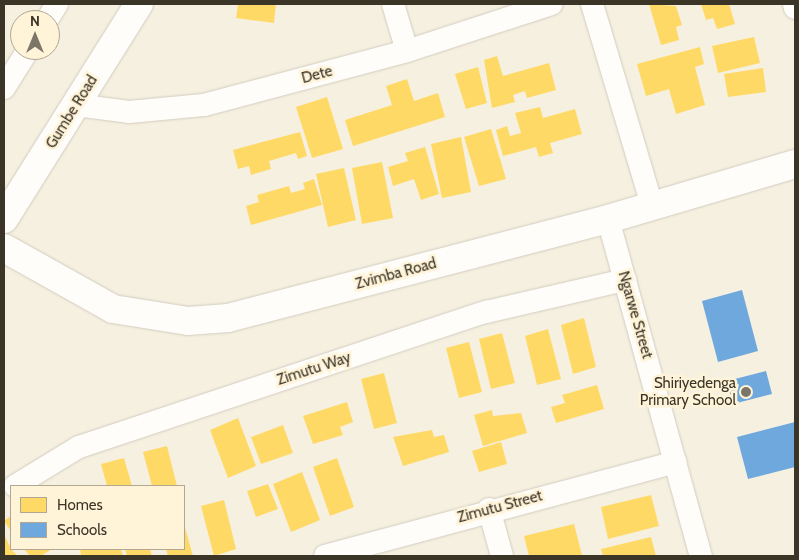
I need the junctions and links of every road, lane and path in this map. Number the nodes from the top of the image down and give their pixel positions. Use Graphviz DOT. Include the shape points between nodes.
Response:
graph roads {
  1 [pos="139,4"];
  2 [pos="392,4"];
  3 [pos="552,4"];
  4 [pos="592,4"];
  5 [pos="794,4"];
  6 [pos="795,8"];
  7 [pos="407,50"];
  8 [pos="22,60"];
  9 [pos="4,88"];
  10 [pos="76,105"];
  11 [pos="795,164"];
  12 [pos="652,205"];
  13 [pos="4,219"];
  14 [pos="608,219"];
  15 [pos="4,248"];
  16 [pos="625,280"];
  17 [pos="676,462"];
  18 [pos="17,485"];
  19 [pos="489,509"];
  20 [pos="325,556"];
  21 [pos="502,556"];
  22 [pos="701,556"];
  1 -- 10 [label="street, Gumbe Road"];
  2 -- 7 [label="street"];
  3 -- 7 [label="street, Dete"];
  4 -- 12 [label="street"];
  5 -- 6 [label="street"];
  7 -- 10 [label="street, Dete" via="204,105 129,112"];
  8 -- 9 [label="street"];
  10 -- 13 [label="street, Gumbe Road"];
  11 -- 12 [label="street, Zvimba Road"];
  12 -- 14 [label="street, Zvimba Road"];
  14 -- 15 [label="street, Zvimba Road" via="228,318 188,321 113,309"];
  14 -- 16 [label="street, Ngarwe Street"];
  16 -- 17 [label="street, Ngarwe Street"];
  16 -- 18 [label="street, Zimutu Way" via="486,312 79,447"];
  17 -- 19 [label="street, Zimutu Street"];
  17 -- 22 [label="street, Ngarwe Street"];
  19 -- 20 [label="street, Zimutu Street"];
  19 -- 21 [label="street"];
}
